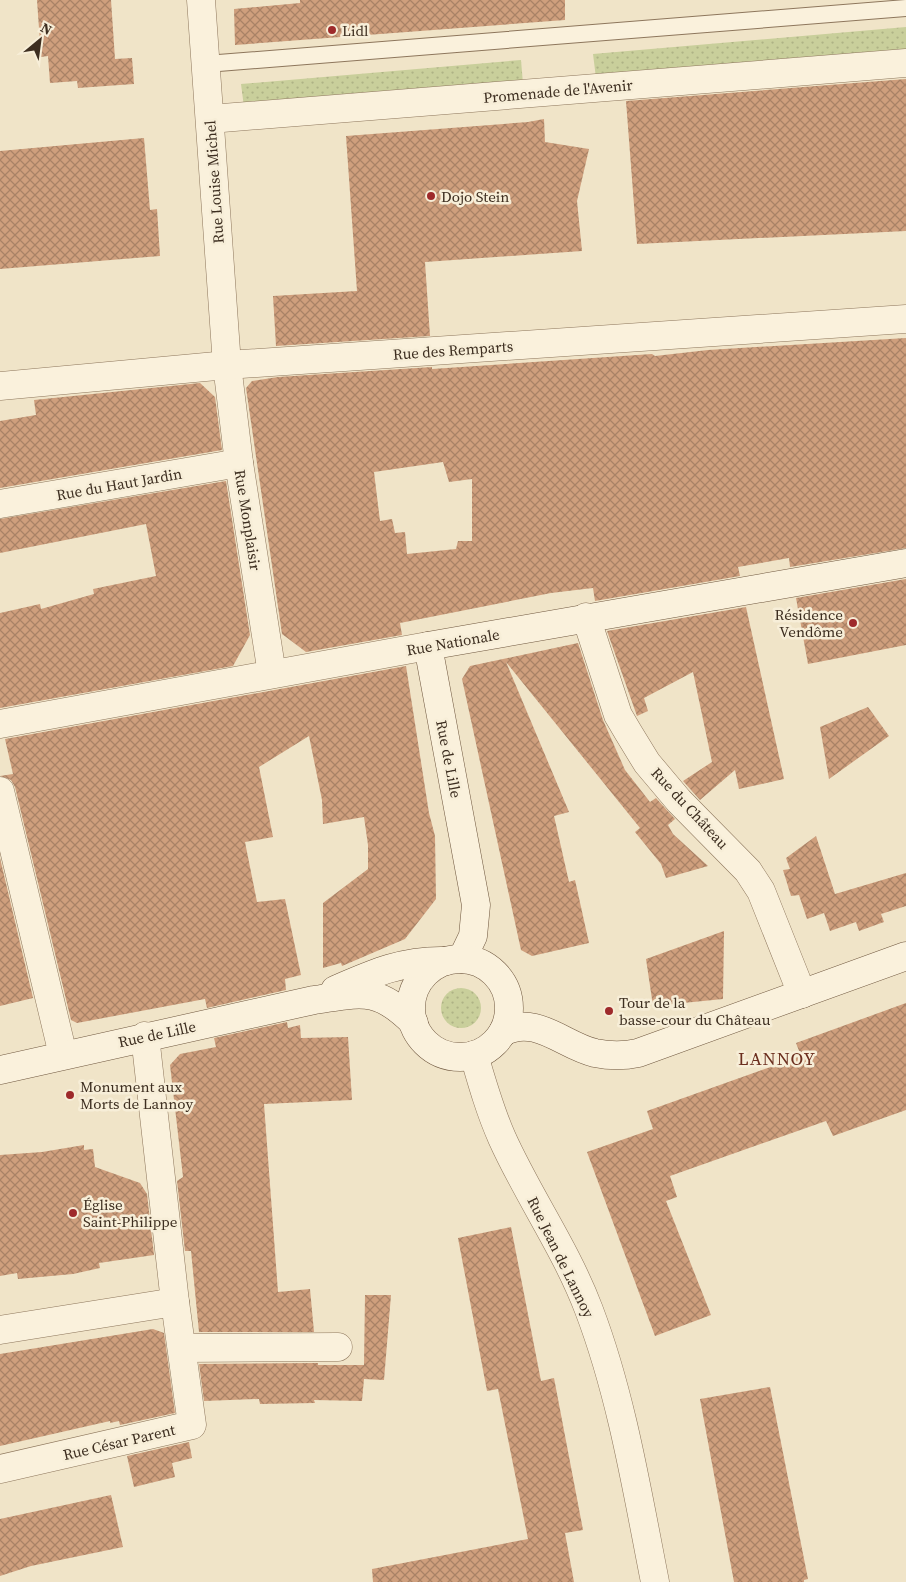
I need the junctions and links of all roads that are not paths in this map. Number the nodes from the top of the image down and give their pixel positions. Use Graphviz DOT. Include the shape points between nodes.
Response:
graph roads {
  1 [pos="201,0"];
  2 [pos="906,8"];
  3 [pos="906,63"];
  4 [pos="206,64"];
  5 [pos="210,119"];
  6 [pos="906,319"];
  7 [pos="227,364"];
  8 [pos="0,386"];
  9 [pos="239,463"];
  10 [pos="0,504"];
  11 [pos="906,563"];
  12 [pos="586,617"];
  13 [pos="428,646"];
  14 [pos="272,674"];
  15 [pos="0,724"];
  16 [pos="0,790"];
  17 [pos="906,956"];
  18 [pos="454,960"];
  19 [pos="802,994"];
  20 [pos="314,1000"];
  21 [pos="414,1023"];
  22 [pos="503,1032"];
  23 [pos="145,1036"];
  24 [pos="63,1055"];
  25 [pos="474,1055"];
  26 [pos="0,1070"];
  27 [pos="175,1302"];
  28 [pos="0,1330"];
  29 [pos="338,1347"];
  30 [pos="182,1348"];
  31 [pos="0,1469"];
  32 [pos="655,1582"];
  1 -- 4 [label="street, Rue Louise Michel"];
  2 -- 4 [label="lane"];
  3 -- 5 [label="street, Promenade de l'Avenir"];
  4 -- 5 [label="street, Rue Louise Michel"];
  5 -- 7 [label="street, Rue Louise Michel"];
  6 -- 7 [label="street, Rue des Remparts"];
  7 -- 8 [label="street, Rue des Remparts"];
  7 -- 9 [label="street, Rue Monplaisir"];
  9 -- 10 [label="street, Rue du Haut Jardin"];
  9 -- 14 [label="street, Rue Monplaisir"];
  11 -- 12 [label="street, Rue Nationale"];
  12 -- 13 [label="street, Rue Nationale"];
  12 -- 19 [label="street, Rue du Château" via="618,715 647,763 679,801 748,871 761,891"];
  13 -- 14 [label="street, Rue Nationale"];
  13 -- 18 [label="street, Rue de Lille" via="476,905 473,936"];
  14 -- 15 [label="street, Rue Nationale"];
  16 -- 24 [label="street"];
  17 -- 19 [label="street"];
  18 -- 20 [label="street, Rue de Lille" via="402,964"];
  18 -- 21 [label="street" via="430,969 419,982 411,1006"];
  18 -- 22 [label="street" via="478,962 491,970 505,988 510,1010"];
  19 -- 22 [label="street" via="658,1048 625,1056 595,1053 530,1026"];
  20 -- 21 [label="street, Rue de Lille" via="372,994 386,999"];
  20 -- 23 [label="street, Rue de Lille"];
  21 -- 25 [label="street" via="428,1044 442,1053 458,1057"];
  22 -- 25 [label="street" via="489,1048"];
  23 -- 24 [label="street, Rue de Lille"];
  23 -- 27 [label="street, Rue César Parent"];
  24 -- 26 [label="street, Rue de Lille"];
  25 -- 32 [label="street, Rue Jean de Lannoy" via="502,1139 570,1267 591,1317 624,1432"];
  27 -- 28 [label="street"];
  27 -- 30 [label="street, Rue César Parent"];
  29 -- 30 [label="street"];
  30 -- 31 [label="street, Rue César Parent" via="192,1425"];
}
